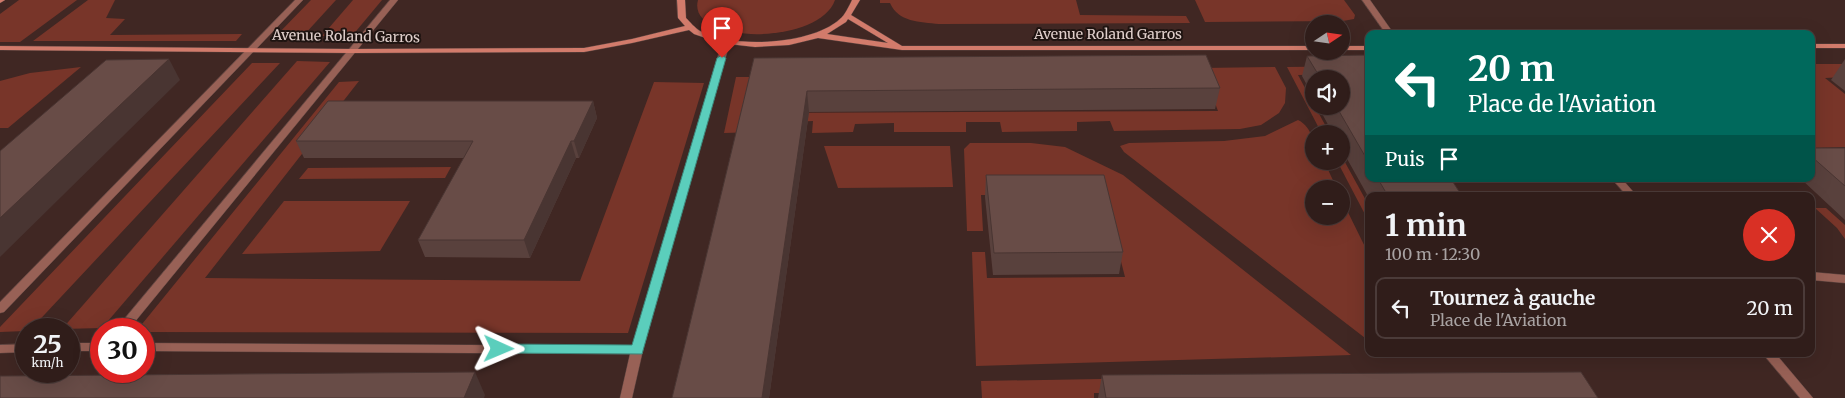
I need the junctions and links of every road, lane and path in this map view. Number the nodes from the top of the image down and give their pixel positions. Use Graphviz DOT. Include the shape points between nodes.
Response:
graph roads {
  1 [pos="299,0"];
  2 [pos="394,0"];
  3 [pos="681,0"];
  4 [pos="856,0"];
  5 [pos="1366,0"];
  6 [pos="848,16"];
  7 [pos="690,27"];
  8 [pos="1387,30"];
  9 [pos="817,35"];
  10 [pos="726,42"];
  11 [pos="1815,46"];
  12 [pos="1845,46"];
  13 [pos="0,48"];
  14 [pos="902,48"];
  15 [pos="1305,48"];
  16 [pos="1350,48"];
  17 [pos="1365,48"];
  18 [pos="253,49"];
  19 [pos="353,51"];
  20 [pos="1620,182"];
  21 [pos="1628,192"];
  22 [pos="1815,276"];
  23 [pos="1845,279"];
  24 [pos="0,309"];
  25 [pos="131,318"];
  26 [pos="155,347"];
  27 [pos="15,348"];
  28 [pos="0,349"];
  29 [pos="637,350"];
  30 [pos="1772,357"];
  31 [pos="626,398"];
  32 [pos="1806,398"];
  1 -- 18 [label="street"];
  2 -- 19 [label="street"];
  3 -- 7 [label="street" via="681,17"];
  4 -- 6 [label="street"];
  5 -- 8 [label="street"];
  6 -- 9 [label="street" via="835,27"];
  6 -- 14 [label="street"];
  7 -- 10 [label="street" via="705,36"];
  7 -- 19 [label="street, Avenue Roland Garros" via="584,50"];
  9 -- 10 [label="street" via="772,45"];
  9 -- 14 [label="street, Avenue Roland Garros"];
  10 -- 29 [label="street"];
  11 -- 12 [label="street"];
  13 -- 18 [label="street, Avenue Roland Garros"];
  14 -- 15 [label="street, Avenue Roland Garros"];
  16 -- 17 [label="street"];
  18 -- 19 [label="street, Avenue Roland Garros"];
  18 -- 24 [label="street"];
  19 -- 25 [label="street"];
  20 -- 21 [label="street"];
  22 -- 23 [label="street"];
  26 -- 29 [label="street"];
  27 -- 28 [label="street"];
  29 -- 31 [label="street"];
  30 -- 32 [label="street"];
}
